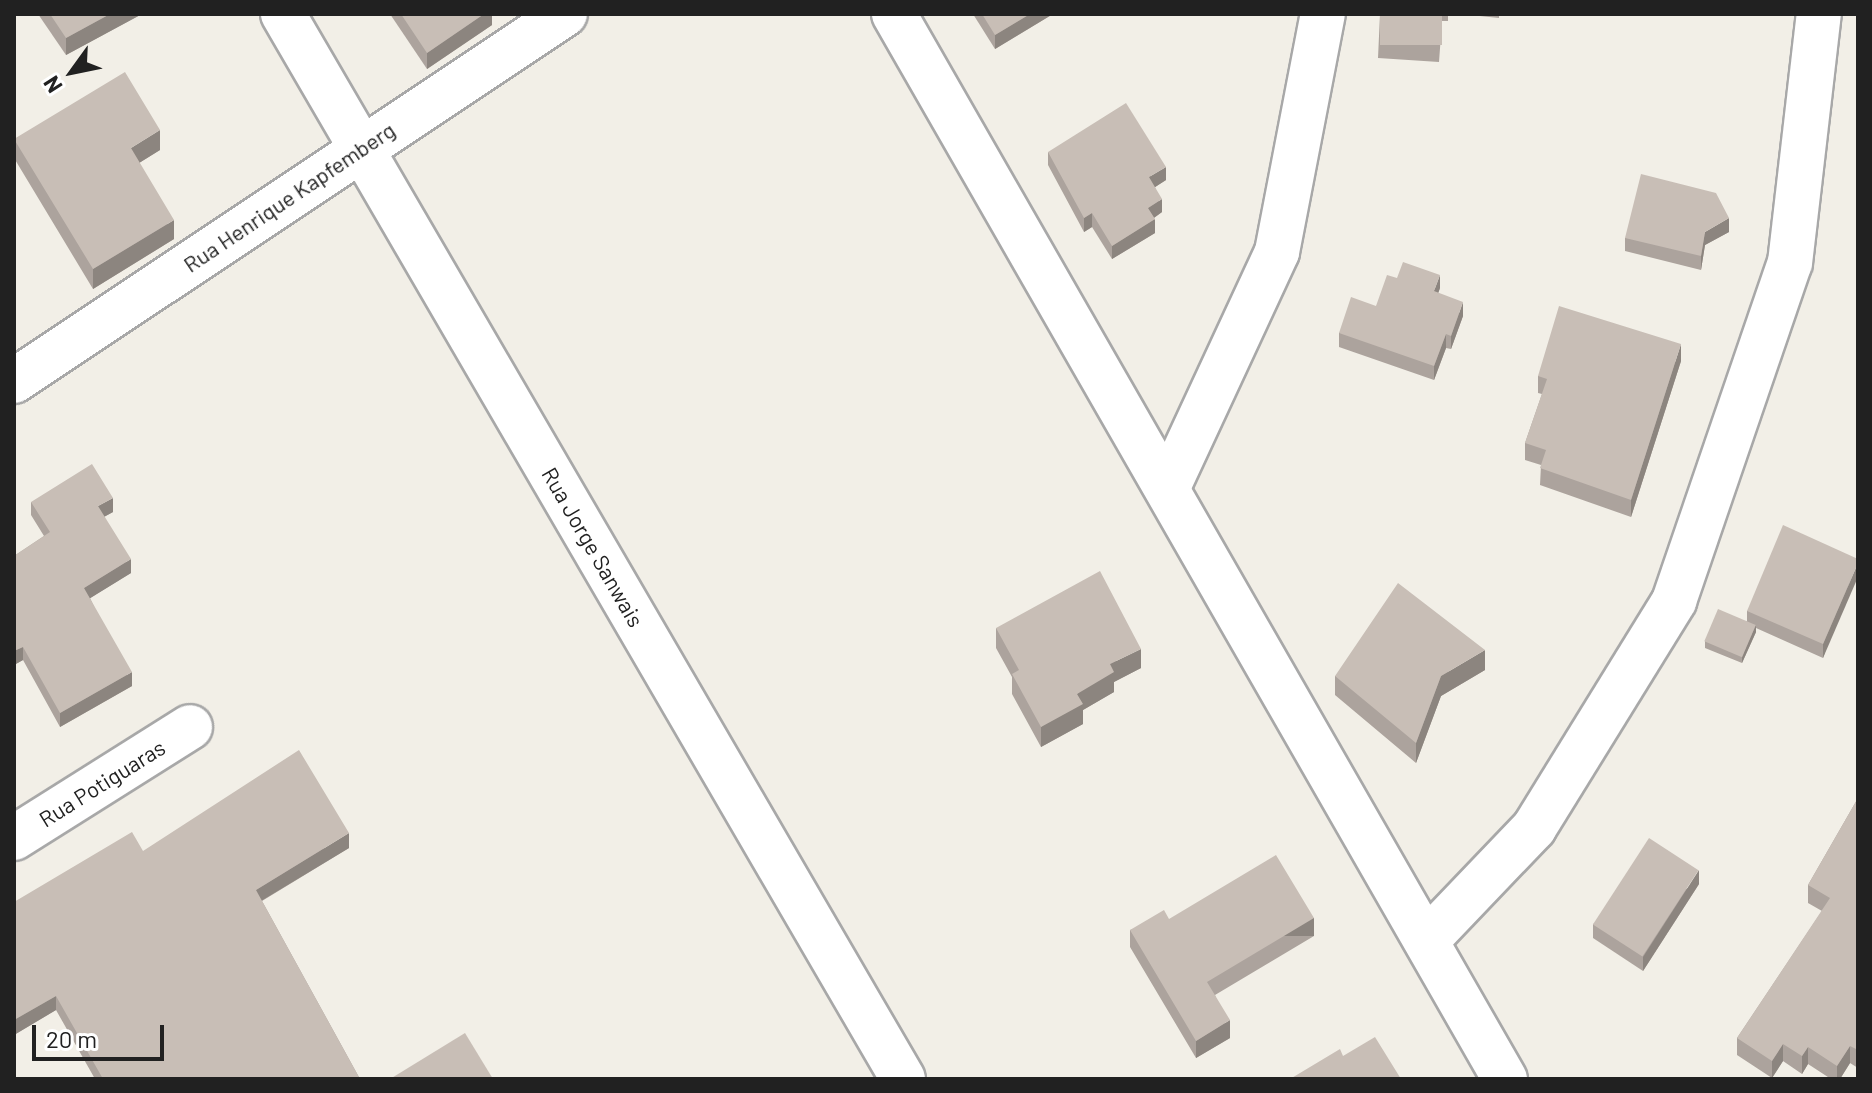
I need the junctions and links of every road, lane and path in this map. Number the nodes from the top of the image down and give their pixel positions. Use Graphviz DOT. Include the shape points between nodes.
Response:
graph roads {
  1 [pos="283,14"];
  2 [pos="565,14"];
  3 [pos="894,14"];
  4 [pos="1323,14"];
  5 [pos="1819,14"];
  6 [pos="361,150"];
  7 [pos="14,381"];
  8 [pos="1168,487"];
  9 [pos="190,727"];
  10 [pos="14,838"];
  11 [pos="1427,940"];
  12 [pos="903,1079"];
  13 [pos="1505,1079"];
  1 -- 6 [label="street, Rua Jorge Sanwais"];
  2 -- 6 [label="street, Rua Henrique Kapfemberg"];
  3 -- 8 [label="street"];
  4 -- 8 [label="street" via="1277,252"];
  5 -- 11 [label="street" via="1790,263 1674,601 1534,828"];
  6 -- 7 [label="street, Rua Henrique Kapfemberg"];
  6 -- 12 [label="street, Rua Jorge Sanwais"];
  8 -- 11 [label="street"];
  9 -- 10 [label="street, Rua Potiguaras"];
  11 -- 13 [label="street"];
}
